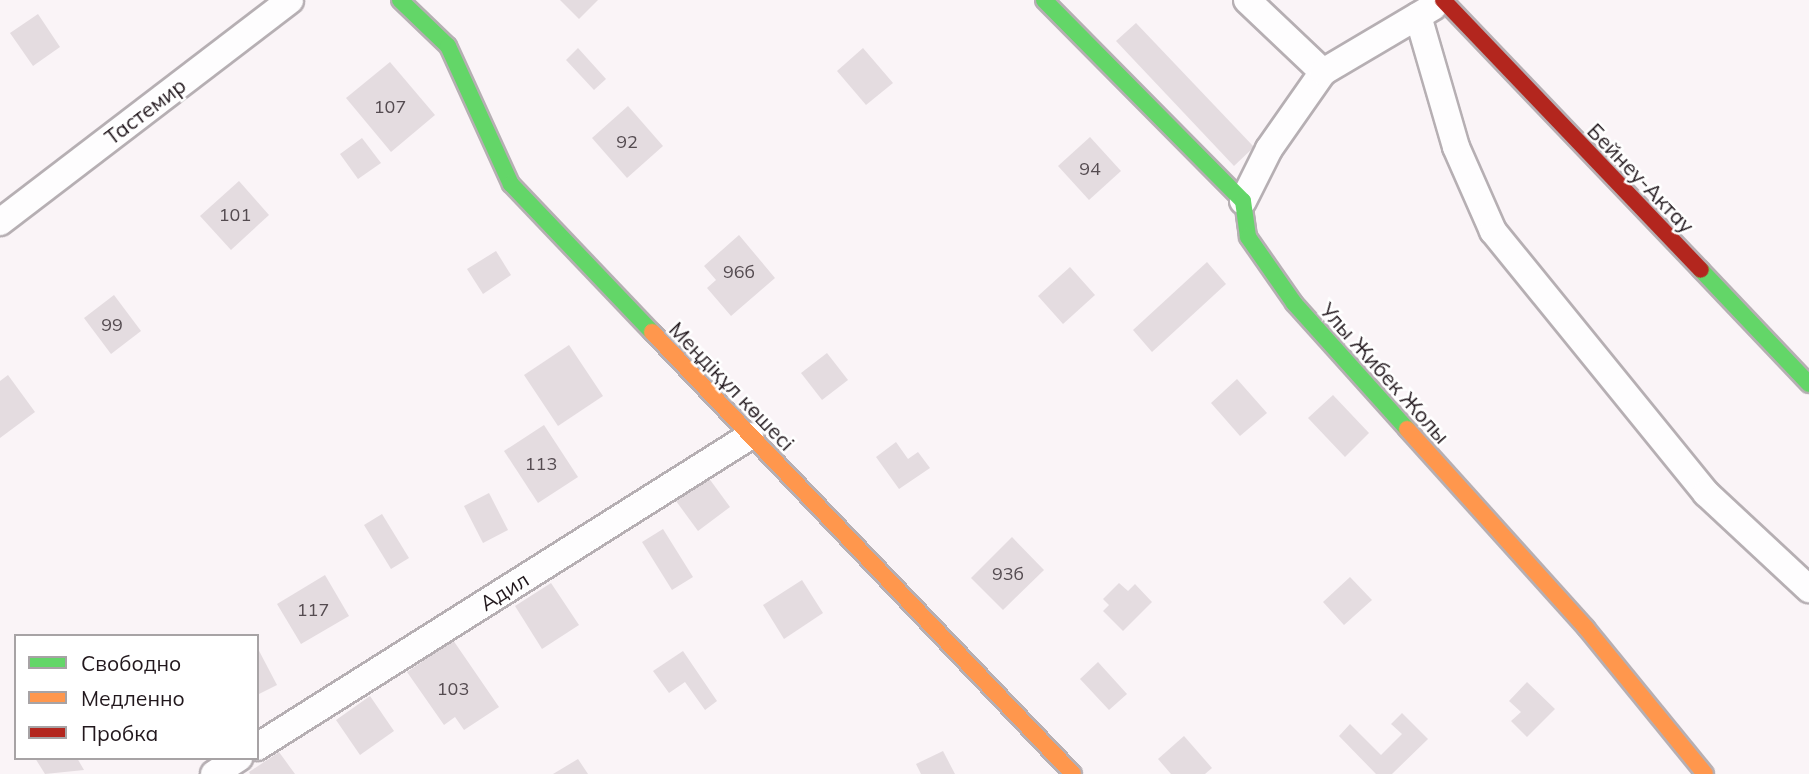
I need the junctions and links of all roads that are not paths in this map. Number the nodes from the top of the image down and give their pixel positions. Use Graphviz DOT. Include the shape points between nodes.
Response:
graph roads {
  1 [pos="290,0"];
  2 [pos="400,0"];
  3 [pos="1044,0"];
  4 [pos="1247,0"];
  5 [pos="1443,0"];
  6 [pos="1418,16"];
  7 [pos="1323,72"];
  8 [pos="1243,201"];
  9 [pos="0,222"];
  10 [pos="1809,384"];
  11 [pos="750,436"];
  12 [pos="1809,589"];
  13 [pos="259,746"];
  14 [pos="236,760"];
  15 [pos="214,774"];
  16 [pos="1073,774"];
  17 [pos="1705,774"];
  1 -- 9 [label="street, Тастемир"];
  2 -- 11 [label="main road, Меңдіқұл көшесі" via="448,46 511,184"];
  3 -- 8 [label="main road"];
  4 -- 7 [label="street"];
  5 -- 6 [label="street"];
  5 -- 10 [label="main road, Бейнеу-Актау"];
  6 -- 7 [label="street"];
  6 -- 12 [label="street" via="1456,147 1493,231 1706,493"];
  7 -- 8 [label="street" via="1269,149"];
  8 -- 17 [label="main road, Улы Жибек Жолы" via="1248,237 1294,303 1586,628"];
  11 -- 13 [label="street, Адил"];
  11 -- 16 [label="main road, Меңдіқұл көшесі"];
  14 -- 15 [label="street"];
}
